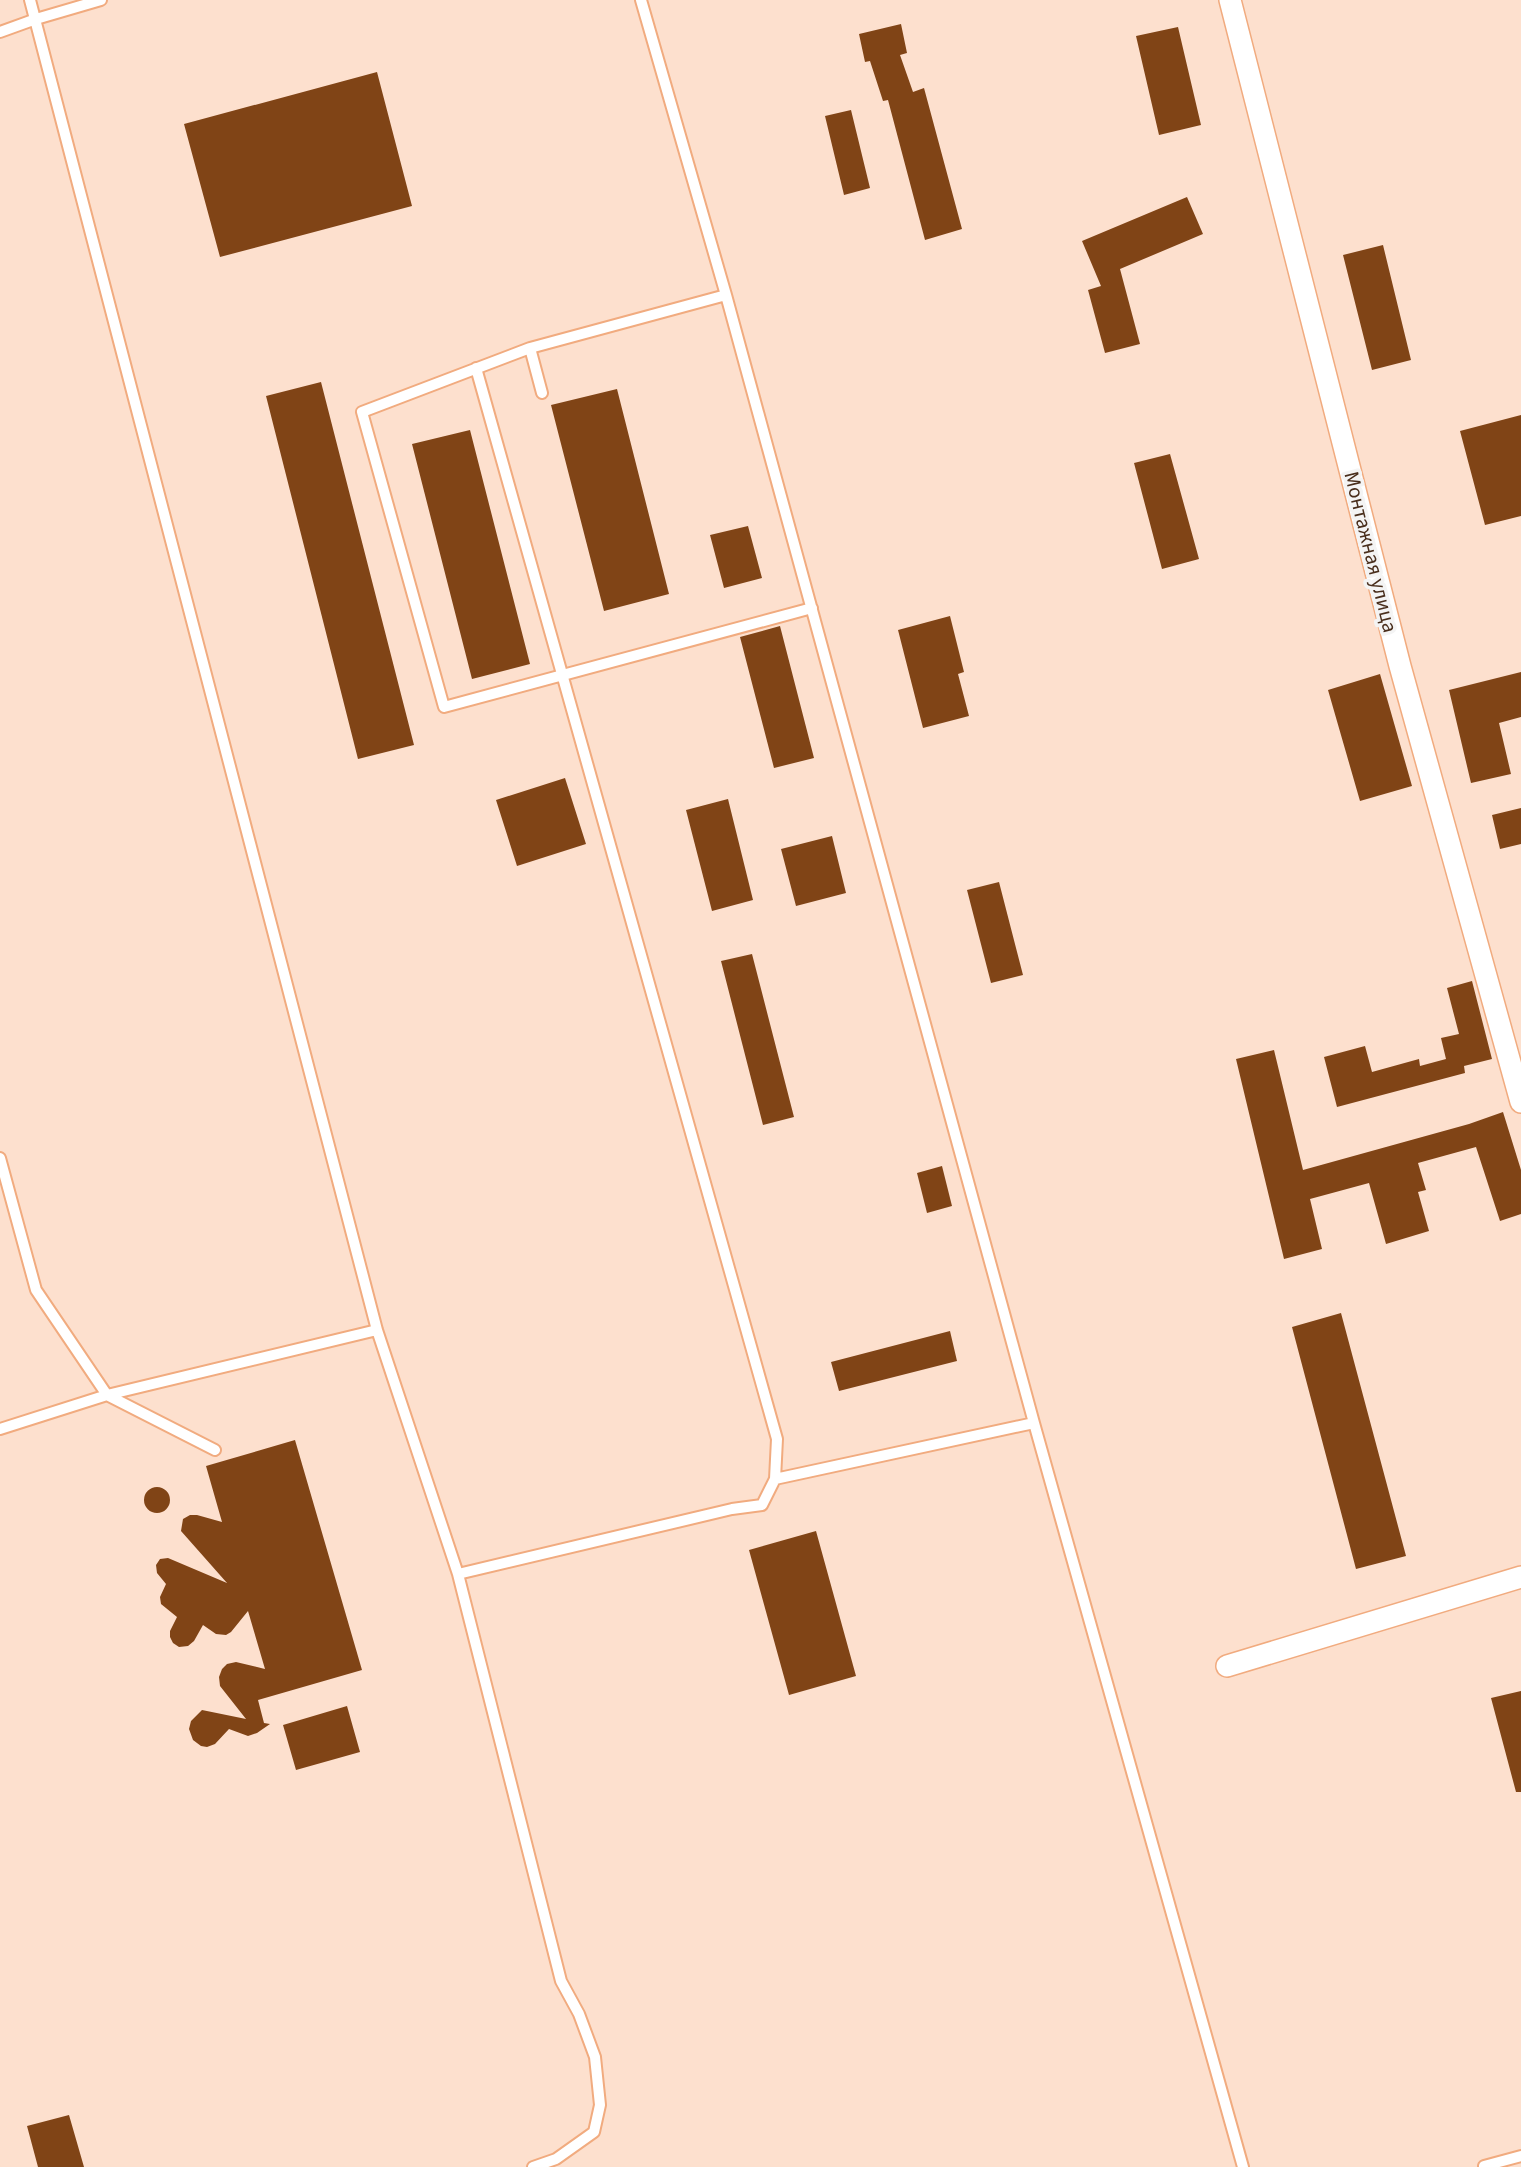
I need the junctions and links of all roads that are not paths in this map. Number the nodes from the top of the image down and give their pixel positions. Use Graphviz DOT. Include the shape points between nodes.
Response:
graph roads {
  1 [pos="30,0"];
  2 [pos="101,0"];
  3 [pos="641,0"];
  4 [pos="1230,0"];
  5 [pos="36,19"];
  6 [pos="0,32"];
  7 [pos="726,295"];
  8 [pos="530,348"];
  9 [pos="477,368"];
  10 [pos="542,393"];
  11 [pos="812,608"];
  12 [pos="563,675"];
  13 [pos="1521,1102"];
  14 [pos="0,1158"];
  15 [pos="377,1330"];
  16 [pos="107,1395"];
  17 [pos="1034,1423"];
  18 [pos="0,1429"];
  19 [pos="215,1450"];
  20 [pos="775,1479"];
  21 [pos="458,1574"];
  22 [pos="1521,1577"];
  23 [pos="1227,1665"];
  24 [pos="1521,2156"];
  25 [pos="1484,2166"];
  26 [pos="533,2167"];
  27 [pos="1244,2167"];
  1 -- 5 [label="lane"];
  2 -- 5 [label="lane"];
  3 -- 7 [label="lane"];
  4 -- 13 [label="street, Монтажная улица" via="1399,666"];
  5 -- 6 [label="lane"];
  5 -- 15 [label="lane"];
  7 -- 8 [label="lane"];
  7 -- 11 [label="lane"];
  8 -- 9 [label="lane"];
  8 -- 10 [label="lane"];
  9 -- 12 [label="lane"];
  9 -- 12 [label="lane" via="362,412 444,707"];
  11 -- 12 [label="lane"];
  11 -- 17 [label="lane"];
  12 -- 20 [label="lane" via="777,1439"];
  14 -- 16 [label="lane" via="36,1290"];
  15 -- 16 [label="lane"];
  15 -- 21 [label="lane"];
  16 -- 18 [label="lane"];
  16 -- 19 [label="lane"];
  17 -- 20 [label="lane"];
  17 -- 27 [label="lane"];
  20 -- 21 [label="lane" via="762,1505"];
  21 -- 26 [label="lane" via="561,1981 595,2057 600,2105 594,2132 556,2159"];
  22 -- 23 [label="street"];
  24 -- 25 [label="lane"];
}
